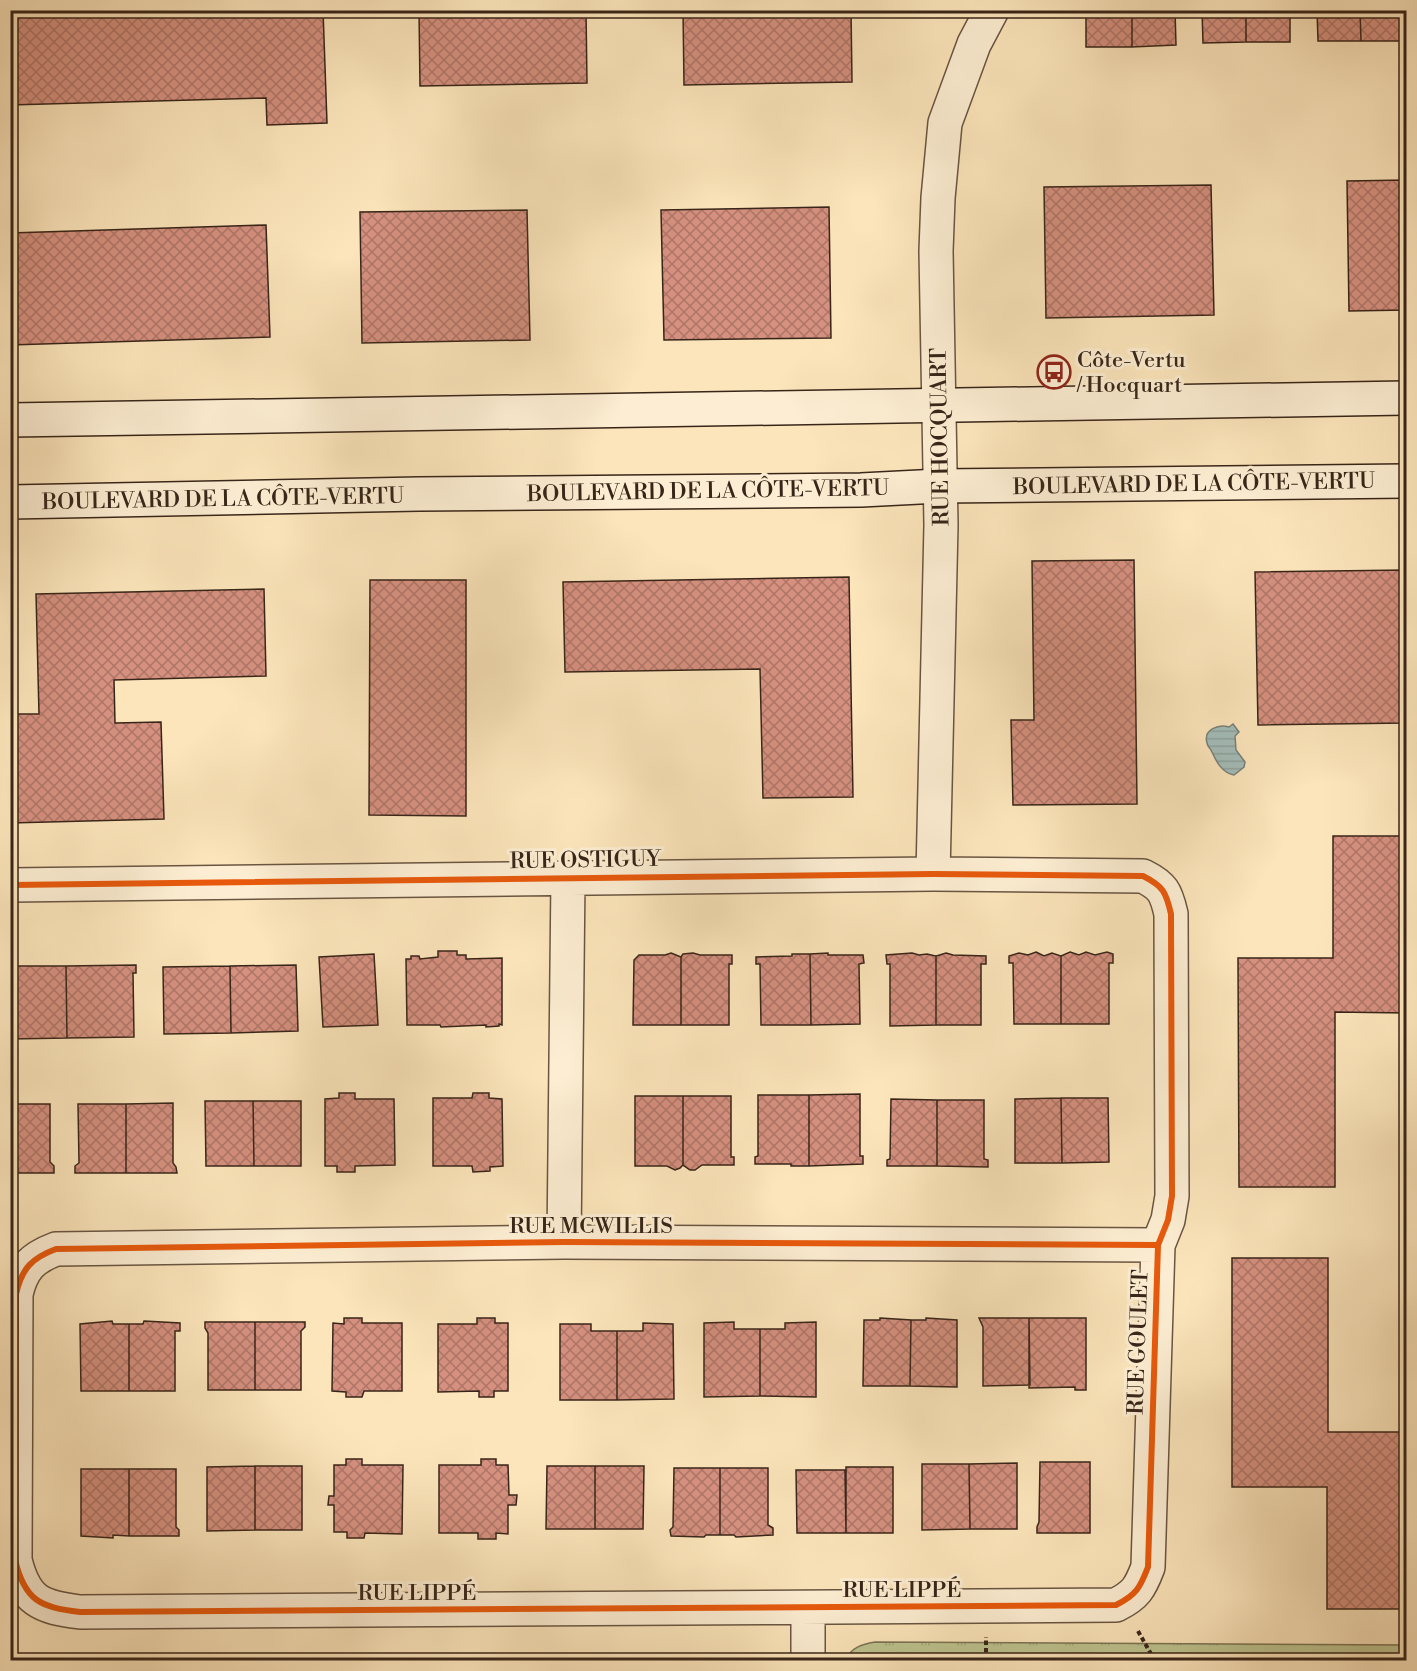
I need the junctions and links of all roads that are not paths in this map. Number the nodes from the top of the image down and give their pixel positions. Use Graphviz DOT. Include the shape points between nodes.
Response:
graph roads {
  1 [pos="992,10"];
  2 [pos="1407,398"];
  3 [pos="939,406"];
  4 [pos="10,420"];
  5 [pos="1407,481"];
  6 [pos="939,486"];
  7 [pos="10,502"];
  8 [pos="933,874"];
  9 [pos="568,878"];
  10 [pos="1159,884"];
  11 [pos="10,885"];
  12 [pos="564,1242"];
  13 [pos="1158,1245"];
  14 [pos="29,1265"];
  15 [pos="1130,1596"];
  16 [pos="808,1608"];
  17 [pos="808,1660"];
  1 -- 3 [label="street, RUE HOCQUART" via="974,44 945,123 936,251"];
  2 -- 3 [label="street"];
  3 -- 4 [label="street"];
  3 -- 6 [label="street, RUE HOCQUART"];
  5 -- 6 [label="street, BOULEVARD DE LA CÔTE-VERTU"];
  6 -- 7 [label="street, BOULEVARD DE LA CÔTE-VERTU"];
  6 -- 8 [label="street, RUE HOCQUART"];
  8 -- 9 [label="street, RUE OSTIGUY"];
  8 -- 10 [label="street, RUE OSTIGUY" via="1143,876"];
  9 -- 11 [label="street, RUE OSTIGUY"];
  9 -- 12 [label="street, RUE MCWILLIS"];
  10 -- 13 [label="street, RUE GOULET" via="1171,914 1172,1196"];
  12 -- 13 [label="street, RUE MCWILLIS"];
  12 -- 14 [label="street, RUE MCWILLIS" via="56,1249"];
  13 -- 15 [label="street, RUE GOULET" via="1148,1567"];
  14 -- 16 [label="street, RUE LIPPÉ" via="20,1277 16,1294 15,1560 20,1581 33,1599 54,1609 80,1612"];
  15 -- 16 [label="street, RUE LIPPÉ" via="1116,1605"];
  16 -- 17 [label="street"];
}
